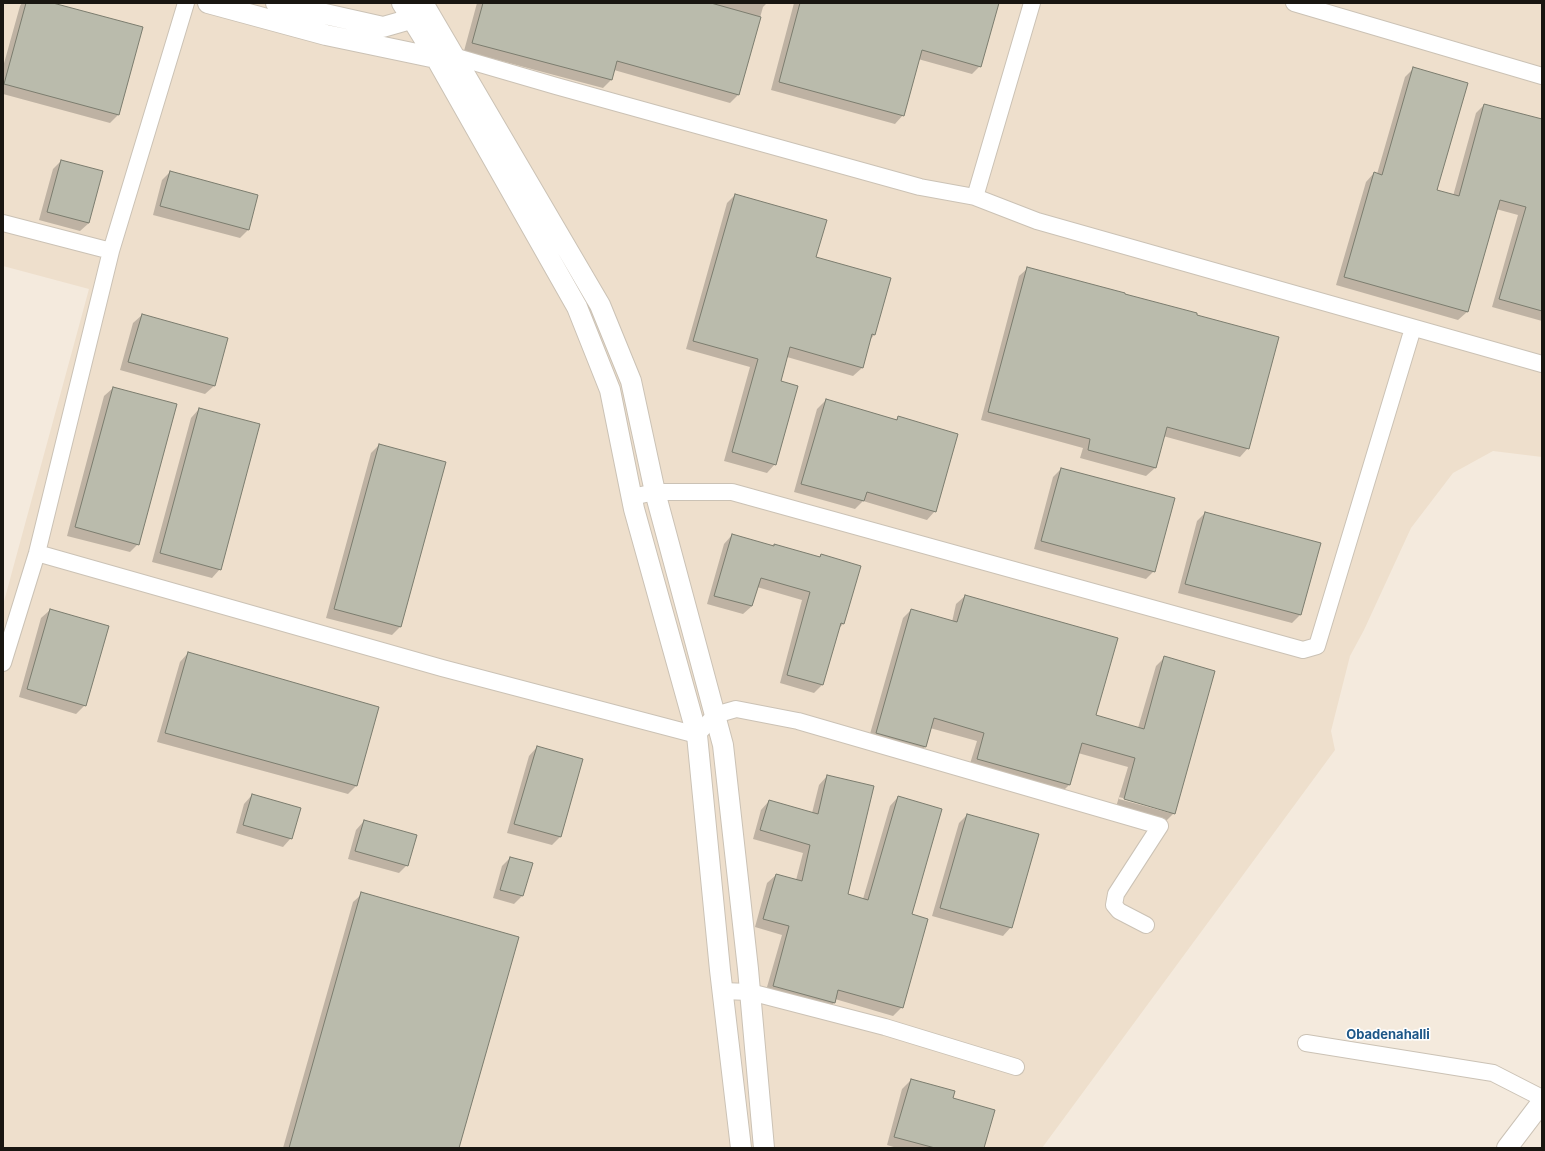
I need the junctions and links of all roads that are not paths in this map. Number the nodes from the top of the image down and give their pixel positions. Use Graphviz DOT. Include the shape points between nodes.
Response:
graph roads {
  1 [pos="186,3"];
  2 [pos="208,3"];
  3 [pos="276,3"];
  4 [pos="1032,3"];
  5 [pos="1294,3"];
  6 [pos="416,8"];
  7 [pos="444,57"];
  8 [pos="1542,76"];
  9 [pos="975,197"];
  10 [pos="3,223"];
  11 [pos="111,251"];
  12 [pos="1413,328"];
  13 [pos="1542,364"];
  14 [pos="655,492"];
  15 [pos="632,497"];
  16 [pos="37,552"];
  17 [pos="3,663"];
  18 [pos="715,716"];
  19 [pos="697,735"];
  20 [pos="1146,925"];
  21 [pos="722,990"];
  22 [pos="750,992"];
  23 [pos="1306,1043"];
  24 [pos="1016,1067"];
  25 [pos="1542,1098"];
  26 [pos="1542,1102"];
  27 [pos="741,1148"];
  28 [pos="764,1148"];
  29 [pos="1507,1148"];
  1 -- 11 [label="street"];
  2 -- 7 [label="street" via="326,35"];
  3 -- 6 [label="street" via="383,27"];
  4 -- 9 [label="street"];
  5 -- 8 [label="street"];
  6 -- 7 [label="street"];
  7 -- 9 [label="street" via="920,187"];
  7 -- 14 [label="street" via="600,306 631,381"];
  7 -- 15 [label="street" via="577,307 610,390"];
  9 -- 12 [label="street" via="1037,221"];
  10 -- 11 [label="street"];
  11 -- 16 [label="street"];
  12 -- 13 [label="street"];
  12 -- 14 [label="street" via="1317,646 1303,650 732,492"];
  14 -- 15 [label="street"];
  14 -- 18 [label="street"];
  15 -- 19 [label="street"];
  16 -- 17 [label="street"];
  16 -- 19 [label="street" via="442,668"];
  18 -- 19 [label="street"];
  18 -- 20 [label="street" via="736,708 798,722 1160,826 1116,894 1114,904 1119,911"];
  18 -- 22 [label="street" via="723,745"];
  19 -- 21 [label="street"];
  21 -- 22 [label="street"];
  21 -- 27 [label="street"];
  22 -- 24 [label="street" via="885,1027"];
  22 -- 28 [label="street"];
  23 -- 25 [label="street" via="1493,1073"];
  26 -- 29 [label="street"];
}
